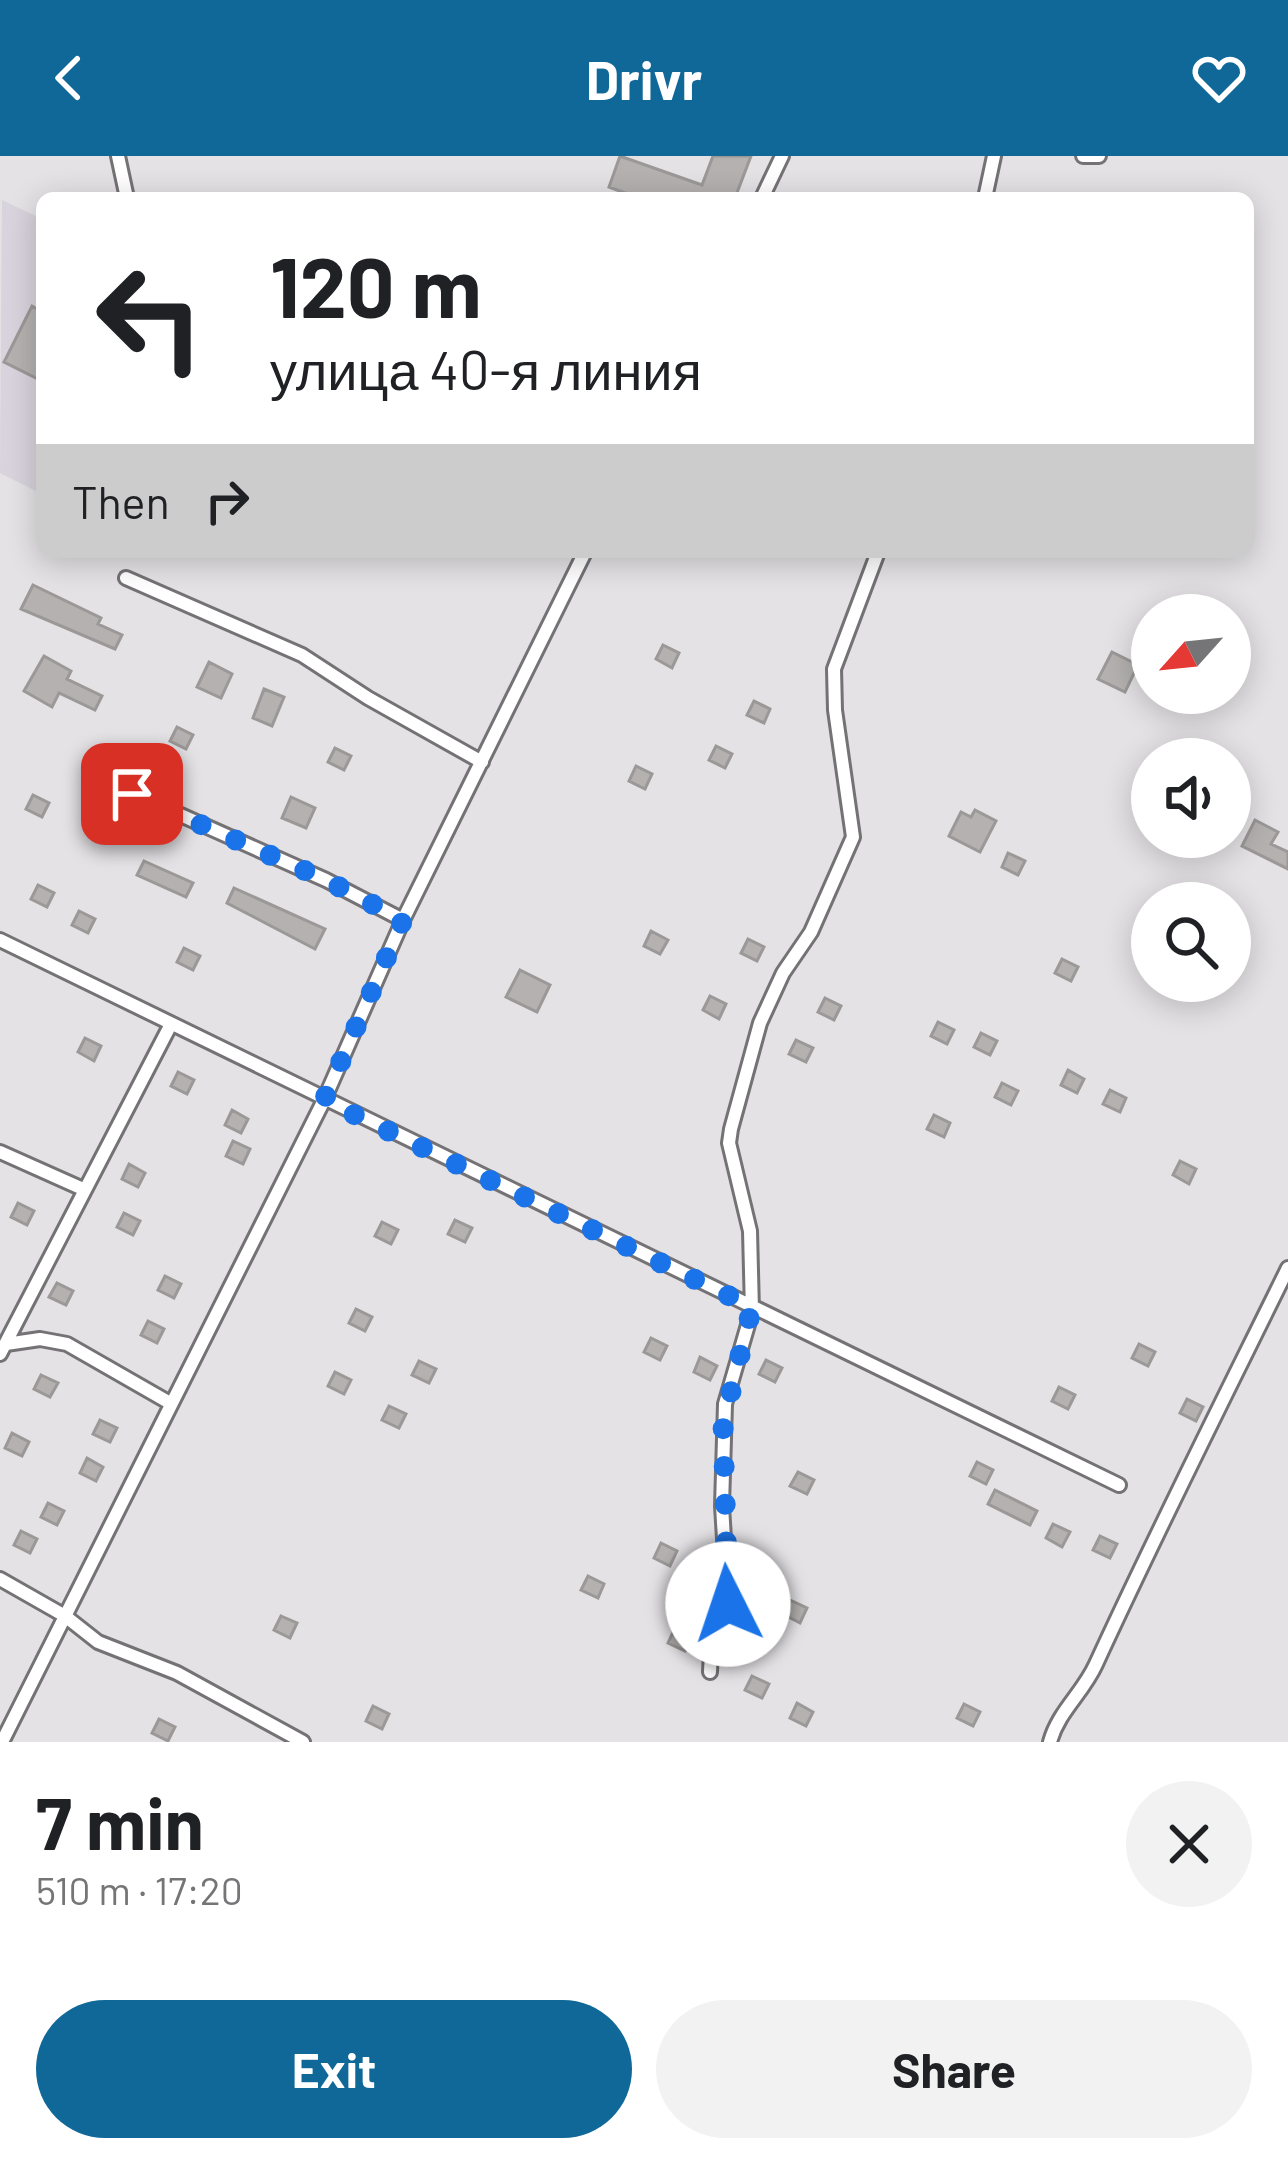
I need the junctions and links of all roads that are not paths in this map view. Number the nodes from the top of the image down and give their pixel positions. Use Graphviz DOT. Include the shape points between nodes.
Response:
graph roads {
  1 [pos="118,156"];
  2 [pos="782,156"];
  3 [pos="994,156"];
  4 [pos="1083,156"];
  5 [pos="1099,156"];
  6 [pos="126,192"];
  7 [pos="765,192"];
  8 [pos="986,192"];
  9 [pos="582,558"];
  10 [pos="876,558"];
  11 [pos="126,578"];
  12 [pos="482,762"];
  13 [pos="100,779"];
  14 [pos="403,920"];
  15 [pos="0,940"];
  16 [pos="171,1024"];
  17 [pos="324,1100"];
  18 [pos="0,1152"];
  19 [pos="83,1189"];
  20 [pos="1288,1268"];
  21 [pos="752,1307"];
  22 [pos="3,1349"];
  23 [pos="170,1402"];
  24 [pos="1119,1485"];
  25 [pos="0,1579"];
  26 [pos="65,1616"];
  27 [pos="710,1672"];
  28 [pos="2,1742"];
  29 [pos="300,1742"];
  30 [pos="1050,1742"];
  1 -- 6 [label="street"];
  2 -- 7 [label="street"];
  3 -- 8 [label="street"];
  4 -- 5 [label="street"];
  9 -- 12 [label="street"];
  10 -- 21 [label="street" via="835,669 854,837 760,1023 730,1129 750,1232"];
  11 -- 12 [label="street" via="302,655"];
  12 -- 14 [label="street"];
  13 -- 14 [label="street"];
  14 -- 17 [label="street"];
  15 -- 16 [label="street"];
  16 -- 17 [label="street"];
  16 -- 19 [label="street"];
  17 -- 21 [label="street"];
  17 -- 23 [label="street"];
  18 -- 19 [label="street"];
  19 -- 22 [label="street"];
  20 -- 30 [label="street" via="1090,1678"];
  21 -- 24 [label="street"];
  21 -- 27 [label="street" via="725,1404 728,1604"];
  22 -- 23 [label="street" via="40,1339 67,1344"];
  23 -- 26 [label="street"];
  25 -- 26 [label="street"];
  26 -- 28 [label="street"];
  26 -- 29 [label="street" via="98,1642 177,1673"];
}
